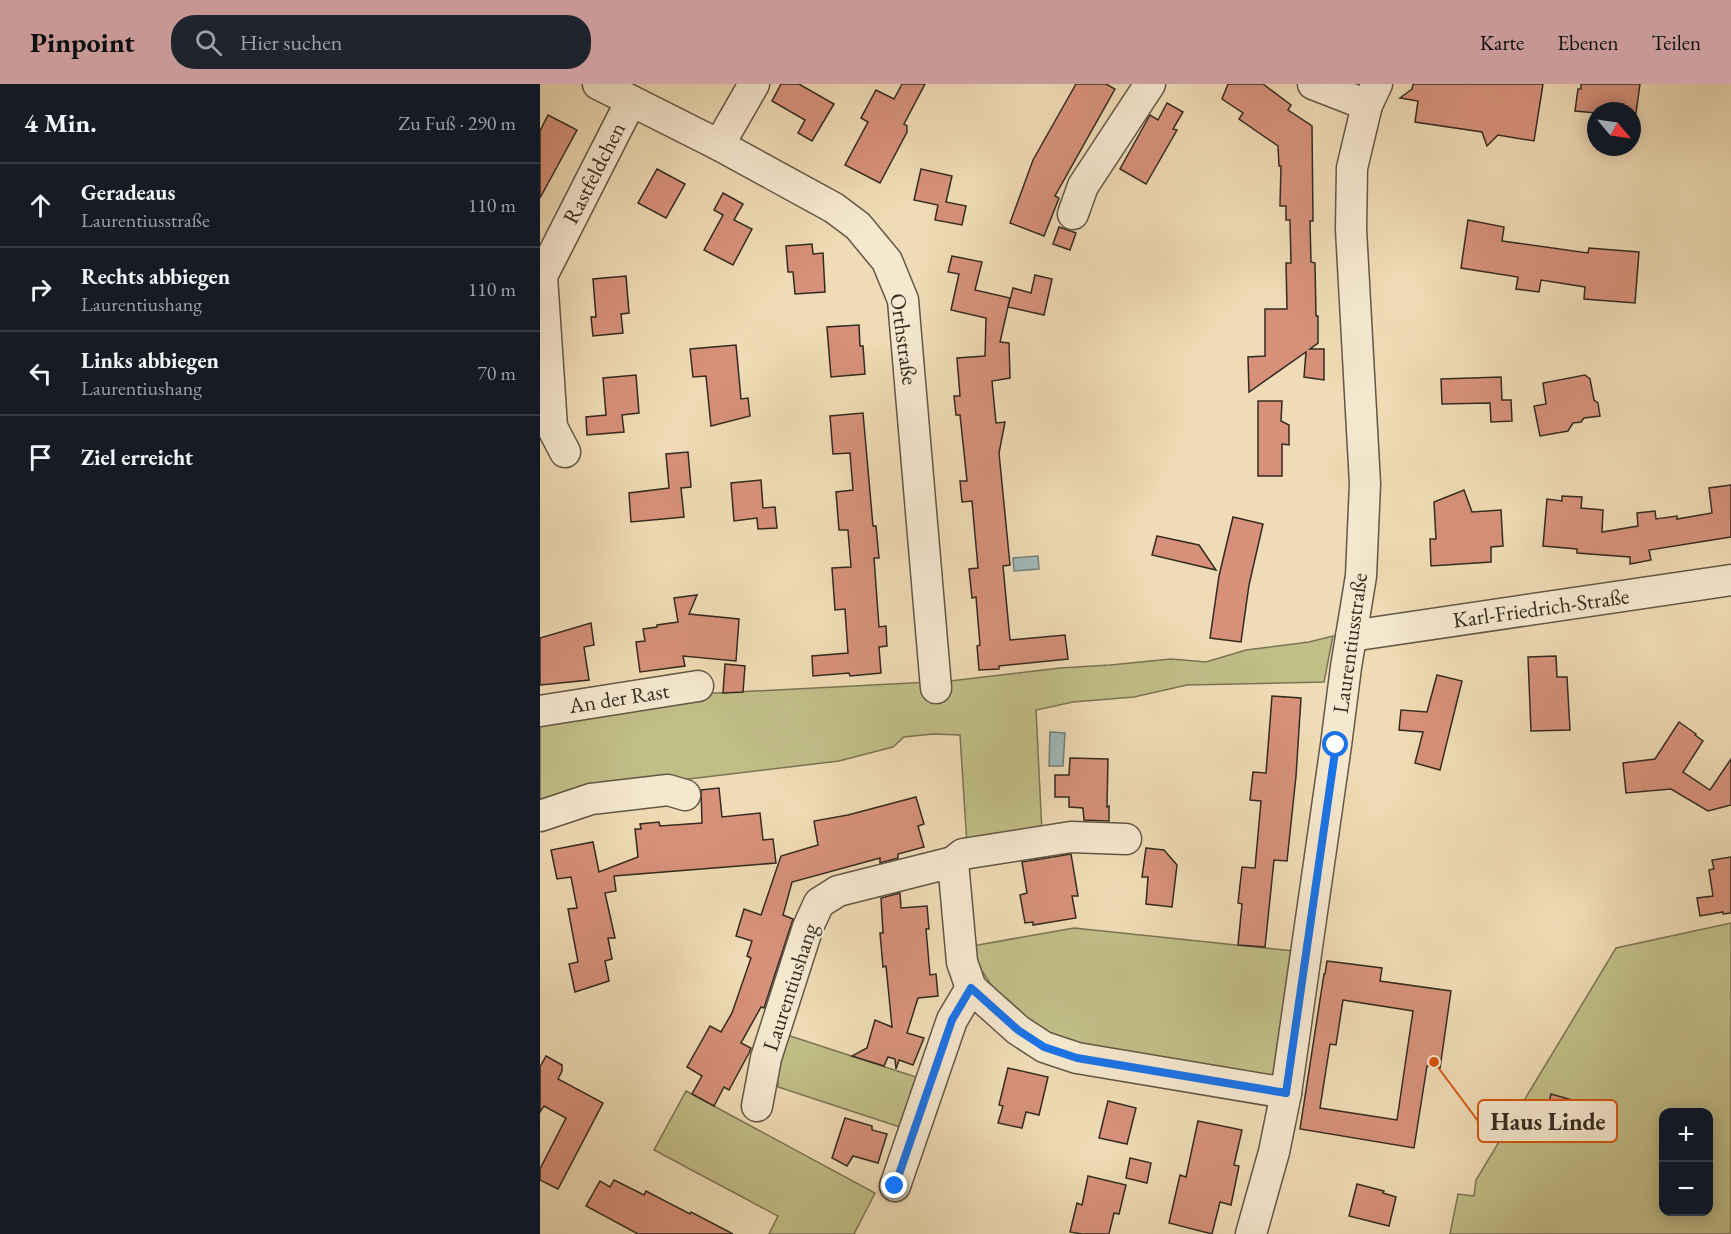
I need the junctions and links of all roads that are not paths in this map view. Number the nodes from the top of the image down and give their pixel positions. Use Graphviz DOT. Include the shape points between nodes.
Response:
graph roads {
  1 [pos="598,84"];
  2 [pos="754,84"];
  3 [pos="1150,84"];
  4 [pos="1313,84"];
  5 [pos="1372,95"];
  6 [pos="631,101"];
  7 [pos="719,145"];
  8 [pos="1073,214"];
  9 [pos="541,276"];
  10 [pos="565,452"];
  11 [pos="1731,580"];
  12 [pos="1351,636"];
  13 [pos="698,686"];
  14 [pos="936,688"];
  15 [pos="540,711"];
  16 [pos="685,795"];
  17 [pos="540,816"];
  18 [pos="1126,839"];
  19 [pos="954,862"];
  20 [pos="971,988"];
  21 [pos="1286,1093"];
  22 [pos="757,1106"];
  23 [pos="895,1186"];
  24 [pos="1251,1234"];
  1 -- 6 [label="street, Orthstraße"];
  2 -- 7 [label="street"];
  3 -- 8 [label="street" via="1083,186"];
  4 -- 5 [label="street"];
  5 -- 12 [label="street, Laurentiusstraße" via="1352,168 1351,229 1365,484 1361,576"];
  6 -- 7 [label="street, Orthstraße"];
  6 -- 9 [label="street, Rastfeldchen"];
  7 -- 14 [label="street, Orthstraße" via="834,208 858,226 887,261 903,300"];
  9 -- 10 [label="street, Rastfeldchen" via="552,427"];
  11 -- 12 [label="street, Karl-Friedrich-Straße"];
  12 -- 21 [label="street, Laurentiusstraße"];
  13 -- 15 [label="street, An der Rast"];
  16 -- 17 [label="street" via="668,790 591,799"];
  18 -- 19 [label="street, Laurentiushang" via="1071,837 963,854"];
  19 -- 20 [label="street" via="962,962"];
  19 -- 22 [label="street, Laurentiushang" via="838,891 819,903 766,1058"];
  20 -- 21 [label="street" via="1018,1030 1044,1047 1077,1058"];
  20 -- 23 [label="street" via="952,1020"];
  21 -- 24 [label="street, Laurentiusstraße"];
}
